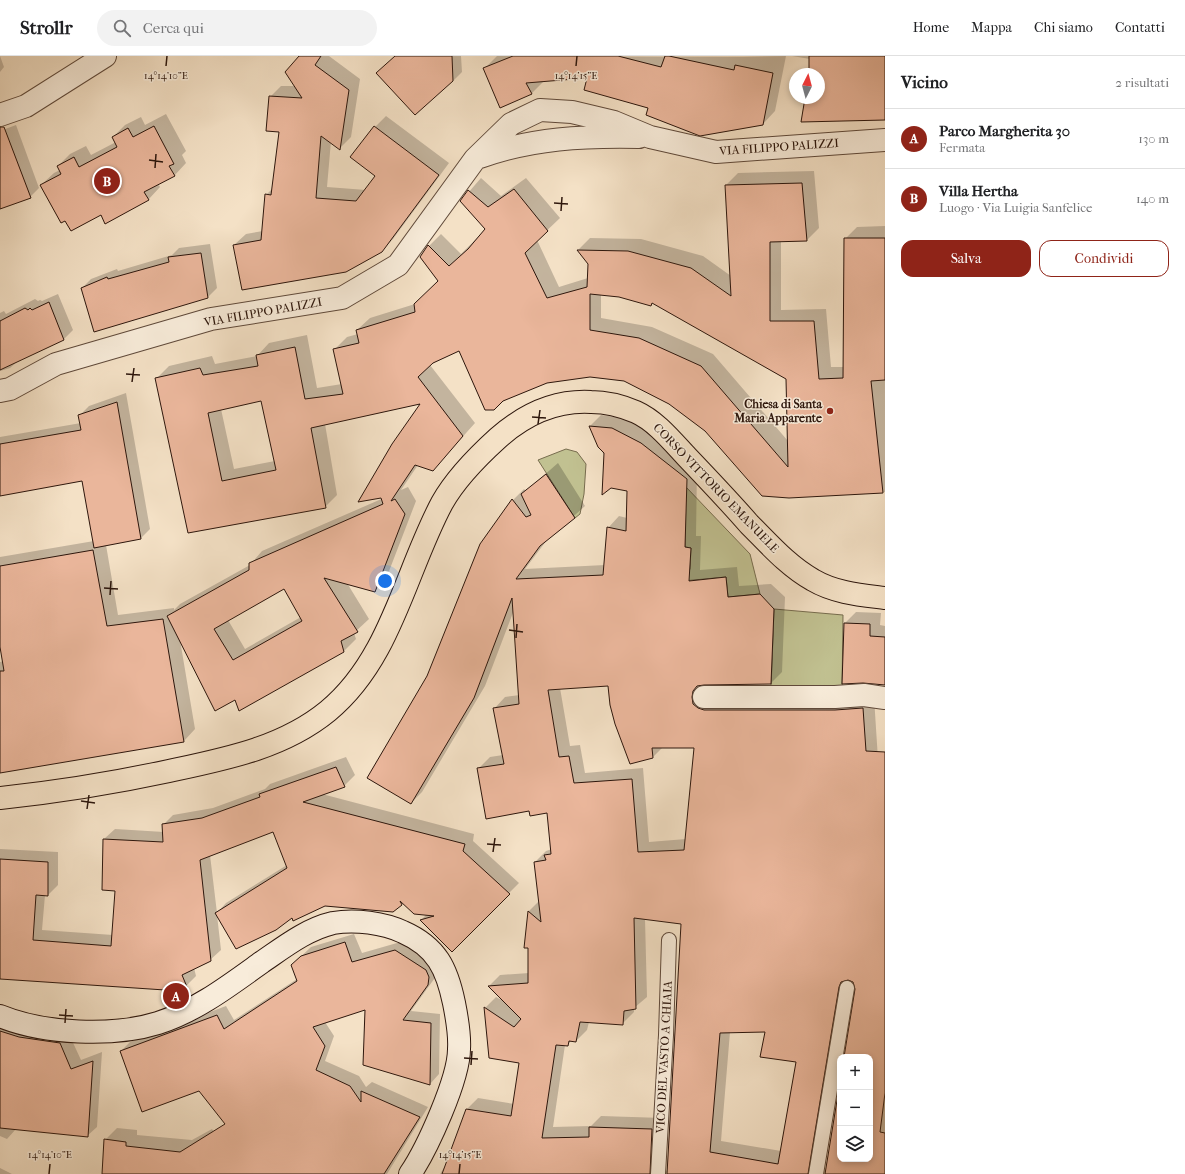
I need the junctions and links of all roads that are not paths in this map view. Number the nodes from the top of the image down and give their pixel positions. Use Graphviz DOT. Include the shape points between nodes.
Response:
graph roads {
  1 [pos="105,56"];
  2 [pos="572,112"];
  3 [pos="0,115"];
  4 [pos="584,136"];
  5 [pos="650,137"];
  6 [pos="885,140"];
  7 [pos="475,159"];
  8 [pos="0,391"];
  9 [pos="885,598"];
  10 [pos="704,697"];
  11 [pos="878,702"];
  12 [pos="0,798"];
  13 [pos="669,940"];
  14 [pos="847,988"];
  15 [pos="0,1016"];
  16 [pos="410,1174"];
  17 [pos="658,1174"];
  18 [pos="816,1174"];
  1 -- 3 [label="street" via="26,106"];
  2 -- 4 [label="lane" via="585,125"];
  2 -- 5 [label="street, VIA FILIPPO PALIZZI" via="614,122"];
  2 -- 7 [label="street, VIA FILIPPO PALIZZI" via="540,110 511,124"];
  4 -- 5 [label="street, VIA FILIPPO PALIZZI"];
  4 -- 7 [label="street, VIA FILIPPO PALIZZI" via="539,141 498,150"];
  5 -- 6 [label="street, VIA FILIPPO PALIZZI" via="716,152"];
  7 -- 8 [label="street, VIA FILIPPO PALIZZI" via="398,265 342,298 211,319 56,364 10,389"];
  9 -- 12 [label="main road, CORSO VITTORIO EMANUELE" via="833,589 813,580 792,565 772,548 664,433 637,412 594,402 556,405 534,413 511,428 469,466 456,482 443,502 410,573 393,619 375,654 345,696 326,713 288,737 217,761 119,782"];
  10 -- 11 [label="street" via="864,695"];
  13 -- 17 [label="lane, VICO DEL VASTO A CHIAIA"];
  14 -- 18 [label="lane"];
  15 -- 16 [label="street" via="17,1022 65,1030 103,1031 137,1028 164,1020 215,995 284,947 318,928 354,922 399,930 431,950 447,974 456,1013 459,1050 456,1068 432,1134"];
}
